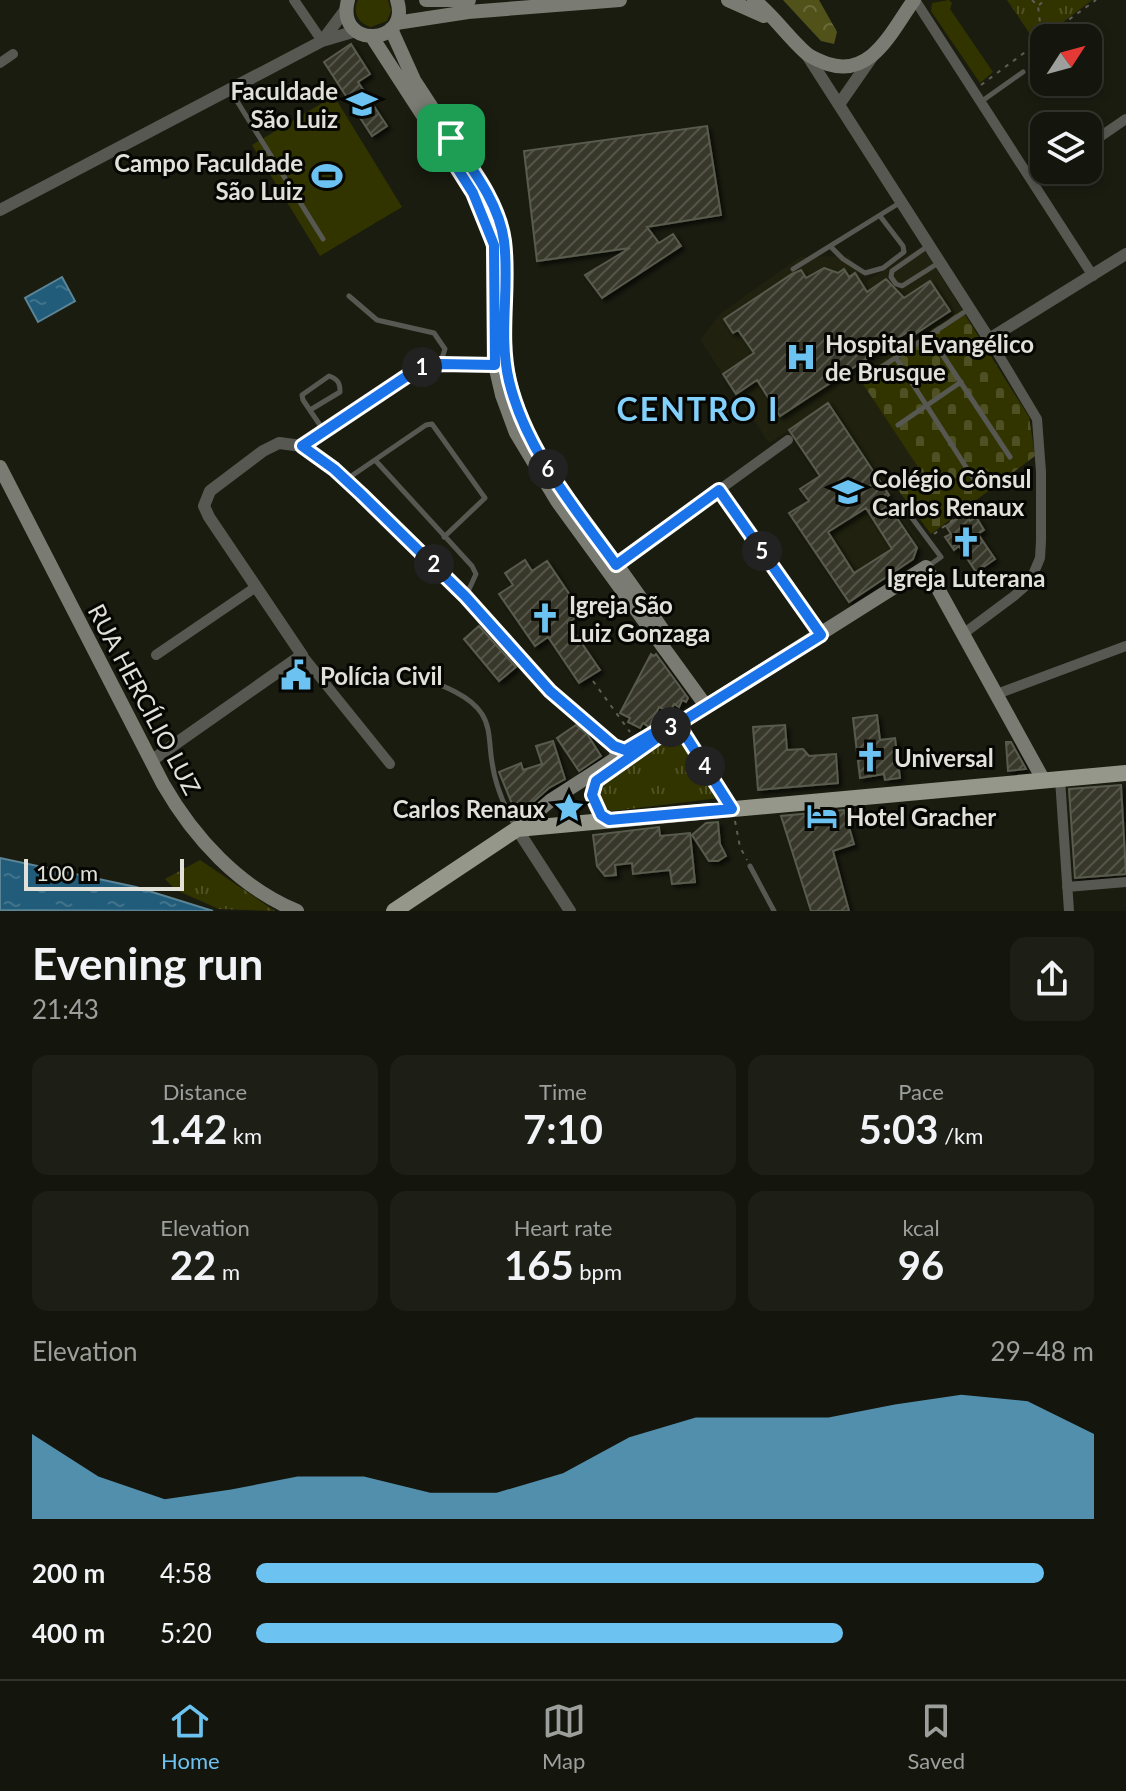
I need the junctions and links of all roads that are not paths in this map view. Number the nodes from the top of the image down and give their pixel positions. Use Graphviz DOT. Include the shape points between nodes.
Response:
graph roads {
  1 [pos="294,0"];
  2 [pos="397,0"];
  3 [pos="426,0"];
  4 [pos="469,0"];
  5 [pos="620,0"];
  6 [pos="728,0"];
  7 [pos="754,0"];
  8 [pos="915,0"];
  9 [pos="346,3"];
  10 [pos="394,26"];
  11 [pos="784,28"];
  12 [pos="356,31"];
  13 [pos="372,37"];
  14 [pos="322,41"];
  15 [pos="13,54"];
  16 [pos="807,55"];
  17 [pos="872,57"];
  18 [pos="0,63"];
  19 [pos="1023,72"];
  20 [pos="409,83"];
  21 [pos="229,89"];
  22 [pos="981,102"];
  23 [pos="840,103"];
  24 [pos="1126,119"];
  25 [pos="1102,135"];
  26 [pos="1030,177"];
  27 [pos="1034,184"];
  28 [pos="902,202"];
  29 [pos="0,210"];
  30 [pos="880,216"];
  31 [pos="323,239"];
  32 [pos="929,245"];
  33 [pos="831,247"];
  34 [pos="1126,254"];
  35 [pos="940,262"];
  36 [pos="793,269"];
  37 [pos="1093,276"];
  38 [pos="349,296"];
  39 [pos="970,308"];
  40 [pos="930,336"];
  41 [pos="989,339"];
  42 [pos="896,358"];
  43 [pos="440,364"];
  44 [pos="500,365"];
  45 [pos="865,378"];
  46 [pos="961,382"];
  47 [pos="926,406"];
  48 [pos="310,410"];
  49 [pos="898,425"];
  50 [pos="324,432"];
  51 [pos="788,440"];
  52 [pos="302,446"];
  53 [pos="1010,457"];
  54 [pos="375,460"];
  55 [pos="0,467"];
  56 [pos="346,480"];
  57 [pos="975,481"];
  58 [pos="5,489"];
  59 [pos="719,490"];
  60 [pos="906,510"];
  61 [pos="444,537"];
  62 [pos="926,567"];
  63 [pos="612,568"];
  64 [pos="256,587"];
  65 [pos="466,596"];
  66 [pos="963,634"];
  67 [pos="821,635"];
  68 [pos="1126,646"];
  69 [pos="156,655"];
  70 [pos="302,655"];
  71 [pos="413,675"];
  72 [pos="997,694"];
  73 [pos="710,703"];
  74 [pos="676,725"];
  75 [pos="614,746"];
  76 [pos="151,761"];
  77 [pos="390,764"];
  78 [pos="1126,773"];
  79 [pos="1052,780"];
  80 [pos="609,820"];
  81 [pos="517,829"];
  82 [pos="750,866"];
  83 [pos="1126,882"];
  84 [pos="1067,887"];
  85 [pos="297,911"];
  86 [pos="394,911"];
  87 [pos="570,911"];
  88 [pos="774,911"];
  89 [pos="1069,911"];
  1 -- 14 [label="street"];
  2 -- 10 [label="main road"];
  3 -- 4 [label="main road"];
  5 -- 10 [label="main road" via="490,9"];
  6 -- 11 [label="main road"];
  7 -- 11 [label="main road"];
  8 -- 17 [label="main road"];
  8 -- 22 [label="street"];
  9 -- 12 [label="main road"];
  9 -- 14 [label="street"];
  10 -- 13 [label="main road"];
  10 -- 20 [label="main road"];
  11 -- 16 [label="main road"];
  12 -- 13 [label="main road"];
  12 -- 14 [label="street"];
  13 -- 20 [label="main road"];
  14 -- 21 [label="street"];
  15 -- 18 [label="street"];
  16 -- 17 [label="main road" via="844,67"];
  16 -- 23 [label="street"];
  17 -- 23 [label="street"];
  19 -- 22 [label="lane"];
  20 -- 44 [label="main road" via="498,217 504,240"];
  21 -- 29 [label="street"];
  21 -- 31 [label="lane"];
  22 -- 26 [label="street"];
  23 -- 28 [label="street"];
  24 -- 25 [label="street"];
  27 -- 37 [label="street"];
  28 -- 30 [label="lane"];
  28 -- 32 [label="street"];
  30 -- 33 [label="lane"];
  30 -- 33 [label="lane" via="904,252 883,268 865,273"];
  32 -- 35 [label="street"];
  32 -- 35 [label="lane" via="897,266 891,277 902,286"];
  33 -- 36 [label="lane"];
  34 -- 37 [label="street"];
  35 -- 39 [label="street"];
  37 -- 41 [label="street"];
  38 -- 43 [label="lane" via="377,320 434,333 445,349"];
  39 -- 40 [label="lane"];
  39 -- 41 [label="street"];
  40 -- 42 [label="lane"];
  40 -- 46 [label="lane"];
  41 -- 66 [label="street" via="1039,429 1040,558 1030,582"];
  42 -- 45 [label="lane"];
  42 -- 47 [label="lane"];
  43 -- 44 [label="street"];
  43 -- 50 [label="street" via="419,368"];
  44 -- 63 [label="main road" via="520,431"];
  46 -- 47 [label="lane"];
  46 -- 53 [label="lane"];
  47 -- 49 [label="lane"];
  47 -- 57 [label="lane"];
  48 -- 48 [label="lane" via="304,391 329,376 335,378 340,392"];
  48 -- 50 [label="lane"];
  50 -- 52 [label="street"];
  51 -- 59 [label="street"];
  52 -- 56 [label="street"];
  52 -- 64 [label="street" via="271,446 205,500 209,517"];
  54 -- 56 [label="lane"];
  54 -- 61 [label="lane"];
  54 -- 61 [label="lane" via="426,425 437,427 485,498"];
  55 -- 58 [label="main road, RUA HERCÍLIO LUZ"];
  56 -- 65 [label="street"];
  58 -- 76 [label="main road, RUA HERCÍLIO LUZ"];
  59 -- 63 [label="street"];
  59 -- 67 [label="street"];
  60 -- 62 [label="lane" via="941,557"];
  61 -- 65 [label="lane" via="476,574"];
  62 -- 66 [label="main road"];
  62 -- 67 [label="main road"];
  63 -- 73 [label="main road"];
  64 -- 69 [label="street"];
  64 -- 70 [label="street"];
  65 -- 75 [label="street" via="550,691"];
  66 -- 72 [label="main road"];
  67 -- 73 [label="main road"];
  68 -- 72 [label="street"];
  70 -- 76 [label="street"];
  70 -- 77 [label="street"];
  71 -- 81 [label="lane" via="480,710 489,731 499,793"];
  72 -- 79 [label="main road"];
  73 -- 74 [label="main road"];
  74 -- 75 [label="main road" via="625,750"];
  74 -- 80 [label="main road" via="596,781 594,802"];
  75 -- 81 [label="main road" via="615,759"];
  76 -- 85 [label="main road, RUA HERCÍLIO LUZ" via="204,844 263,893"];
  78 -- 79 [label="main road"];
  79 -- 80 [label="main road"];
  79 -- 84 [label="street"];
  80 -- 81 [label="main road"];
  81 -- 86 [label="main road"];
  81 -- 87 [label="street"];
  82 -- 88 [label="lane"];
  83 -- 84 [label="street"];
  84 -- 89 [label="street"];
}
